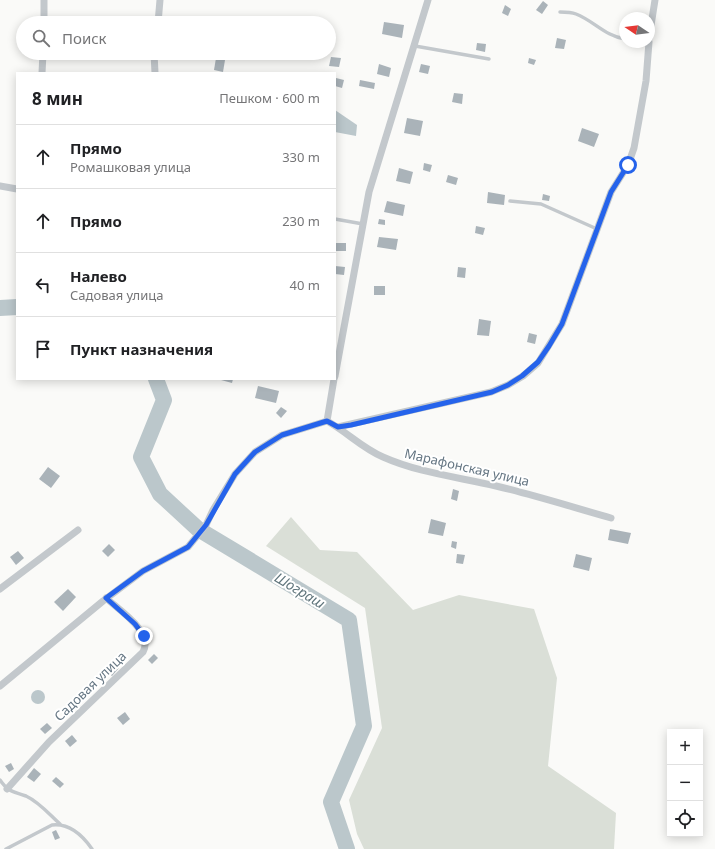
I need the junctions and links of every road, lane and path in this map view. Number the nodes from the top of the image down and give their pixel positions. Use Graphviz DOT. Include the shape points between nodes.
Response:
graph roads {
  1 [pos="44,0"];
  2 [pos="160,0"];
  3 [pos="428,0"];
  4 [pos="655,0"];
  5 [pos="560,12"];
  6 [pos="653,12"];
  7 [pos="44,16"];
  8 [pos="159,16"];
  9 [pos="619,38"];
  10 [pos="415,46"];
  11 [pos="649,48"];
  12 [pos="489,59"];
  13 [pos="43,60"];
  14 [pos="154,60"];
  15 [pos="42,72"];
  16 [pos="155,72"];
  17 [pos="0,186"];
  18 [pos="16,189"];
  19 [pos="510,201"];
  20 [pos="336,219"];
  21 [pos="363,224"];
  22 [pos="597,229"];
  23 [pos="336,371"];
  24 [pos="334,380"];
  25 [pos="327,421"];
  26 [pos="338,427"];
  27 [pos="610,518"];
  28 [pos="78,530"];
  29 [pos="0,589"];
  30 [pos="106,598"];
  31 [pos="0,686"];
  32 [pos="0,780"];
  33 [pos="7,789"];
  34 [pos="60,824"];
  35 [pos="6,849"];
  36 [pos="92,849"];
  1 -- 7 [label="street"];
  2 -- 8 [label="street"];
  3 -- 10 [label="street"];
  4 -- 6 [label="street"];
  5 -- 9 [label="lane" via="576,14"];
  10 -- 12 [label="lane"];
  10 -- 21 [label="street" via="377,163"];
  11 -- 22 [label="street" via="646,81 634,148 628,165 611,192"];
  13 -- 15 [label="street"];
  14 -- 16 [label="street"];
  17 -- 18 [label="street"];
  19 -- 22 [label="lane" via="541,204"];
  20 -- 21 [label="lane"];
  21 -- 23 [label="street"];
  22 -- 26 [label="street" via="562,324 538,362 522,376 508,385 471,397"];
  24 -- 25 [label="street"];
  25 -- 26 [label="street, Марафонская улица"];
  25 -- 30 [label="street" via="282,435 255,452 235,474 206,525 188,547 143,571"];
  26 -- 27 [label="street, Марафонская улица" via="360,444 407,467 510,489"];
  28 -- 29 [label="street"];
  30 -- 31 [label="street"];
  30 -- 33 [label="street, Садовая улица" via="135,624 144,636 146,647 49,742"];
  32 -- 33 [label="lane"];
  33 -- 34 [label="lane" via="26,796"];
  34 -- 35 [label="lane" via="52,825"];
  34 -- 36 [label="lane" via="84,837"];
}
